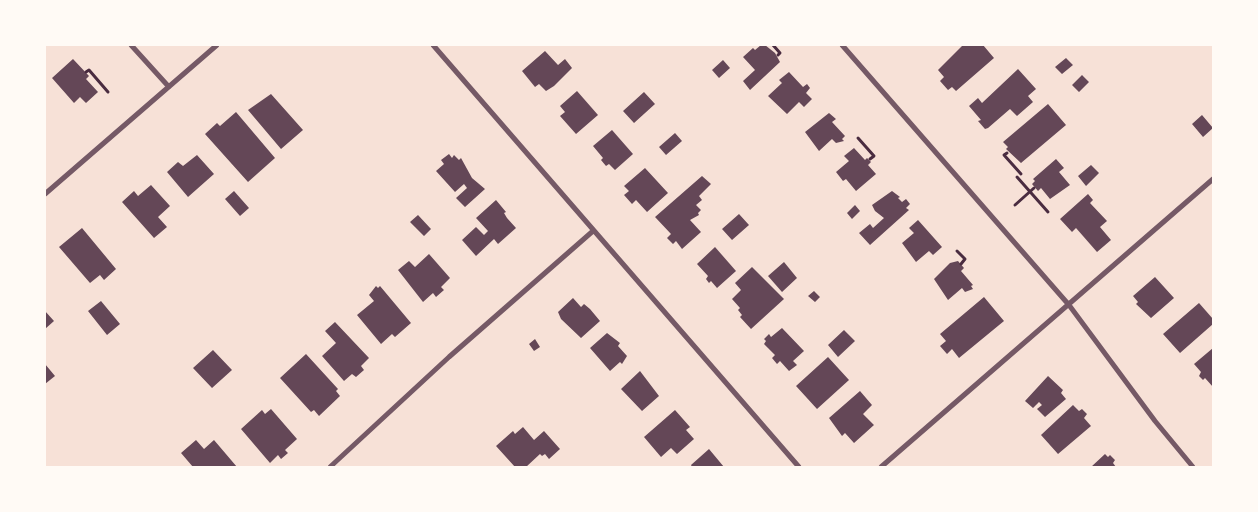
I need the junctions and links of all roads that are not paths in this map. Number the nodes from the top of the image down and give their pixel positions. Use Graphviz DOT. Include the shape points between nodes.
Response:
graph roads {
  1 [pos="131,45"];
  2 [pos="217,45"];
  3 [pos="433,45"];
  4 [pos="842,45"];
  5 [pos="168,87"];
  6 [pos="1213,179"];
  7 [pos="45,194"];
  8 [pos="593,231"];
  9 [pos="1069,305"];
  10 [pos="330,467"];
  11 [pos="799,467"];
  12 [pos="881,467"];
  13 [pos="1193,467"];
  1 -- 5 [label="street"];
  2 -- 5 [label="street"];
  3 -- 8 [label="street"];
  4 -- 9 [label="street"];
  5 -- 7 [label="street"];
  6 -- 9 [label="street"];
  8 -- 10 [label="street" via="449,356"];
  8 -- 11 [label="street"];
  9 -- 12 [label="street"];
  9 -- 13 [label="street"];
}
